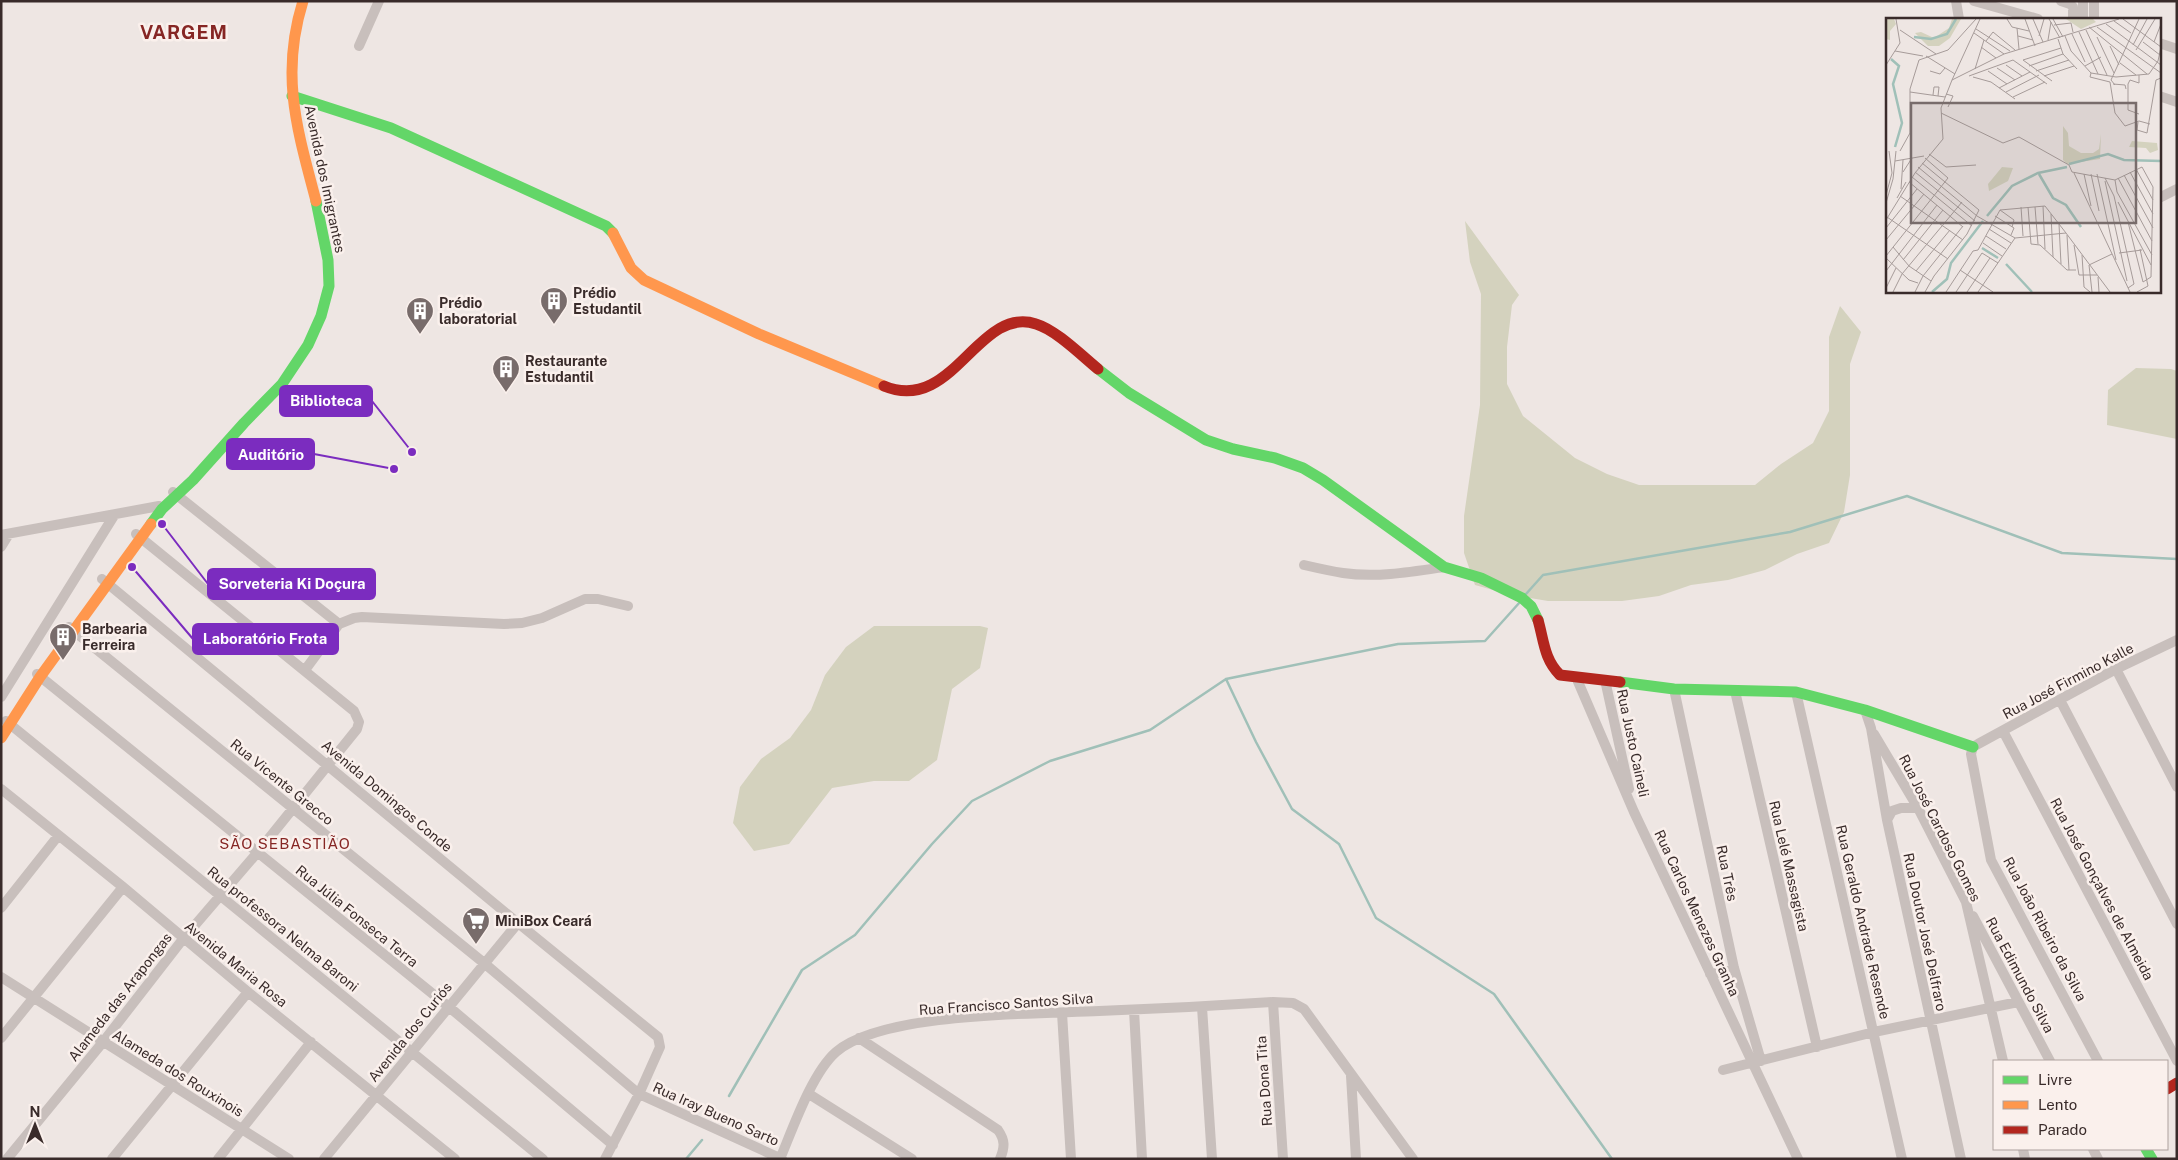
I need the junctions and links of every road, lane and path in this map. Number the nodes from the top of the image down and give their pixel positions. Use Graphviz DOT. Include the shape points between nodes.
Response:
graph roads {
  1 [pos="303,1"];
  2 [pos="378,1"];
  3 [pos="1956,1"];
  4 [pos="1974,1"];
  5 [pos="2061,1"];
  6 [pos="2083,1"];
  7 [pos="2094,1"];
  8 [pos="1959,18"];
  9 [pos="2034,18"];
  10 [pos="2073,18"];
  11 [pos="2083,18"];
  12 [pos="2094,18"];
  13 [pos="2160,43"];
  14 [pos="359,46"];
  15 [pos="2177,49"];
  16 [pos="292,96"];
  17 [pos="2160,96"];
  18 [pos="2177,102"];
  19 [pos="2177,189"];
  20 [pos="2160,198"];
  21 [pos="175,494"];
  22 [pos="161,507"];
  23 [pos="115,514"];
  24 [pos="5,535"];
  25 [pos="137,536"];
  26 [pos="1,547"];
  27 [pos="1304,565"];
  28 [pos="1444,567"];
  29 [pos="105,581"];
  30 [pos="628,606"];
  31 [pos="339,624"];
  32 [pos="72,628"];
  33 [pos="2176,642"];
  34 [pos="2116,669"];
  35 [pos="305,670"];
  36 [pos="38,675"];
  37 [pos="1576,677"];
  38 [pos="1605,680"];
  39 [pos="1674,689"];
  40 [pos="1735,691"];
  41 [pos="1796,692"];
  42 [pos="1,697"];
  43 [pos="2060,700"];
  44 [pos="1865,710"];
  45 [pos="6,724"];
  46 [pos="1871,728"];
  47 [pos="2003,730"];
  48 [pos="1,738"];
  49 [pos="1973,747"];
  50 [pos="328,764"];
  51 [pos="2177,786"];
  52 [pos="1,789"];
  53 [pos="292,808"];
  54 [pos="1918,808"];
  55 [pos="1634,812"];
  56 [pos="1887,820"];
  57 [pos="58,836"];
  58 [pos="257,852"];
  59 [pos="123,887"];
  60 [pos="221,895"];
  61 [pos="1966,902"];
  62 [pos="1,908"];
  63 [pos="518,923"];
  64 [pos="2177,924"];
  65 [pos="183,939"];
  66 [pos="484,963"];
  67 [pos="1734,968"];
  68 [pos="1710,974"];
  69 [pos="1,977"];
  70 [pos="248,992"];
  71 [pos="35,998"];
  72 [pos="1273,1002"];
  73 [pos="2018,1002"];
  74 [pos="449,1007"];
  75 [pos="1202,1007"];
  76 [pos="1992,1008"];
  77 [pos="1134,1010"];
  78 [pos="1062,1013"];
  79 [pos="1930,1020"];
  80 [pos="1874,1032"];
  81 [pos="1,1038"];
  82 [pos="859,1038"];
  83 [pos="103,1042"];
  84 [pos="311,1042"];
  85 [pos="1817,1047"];
  86 [pos="412,1051"];
  87 [pos="2003,1060"];
  88 [pos="2049,1060"];
  89 [pos="2097,1060"];
  90 [pos="2177,1061"];
  91 [pos="1756,1062"];
  92 [pos="1724,1070"];
  93 [pos="1351,1076"];
  94 [pos="173,1086"];
  95 [pos="639,1094"];
  96 [pos="809,1094"];
  97 [pos="377,1095"];
  98 [pos="242,1130"];
  99 [pos="613,1144"];
  100 [pos="781,1158"];
  101 [pos="7,1159"];
  102 [pos="112,1159"];
  103 [pos="218,1159"];
  104 [pos="289,1159"];
  105 [pos="324,1159"];
  106 [pos="455,1159"];
  107 [pos="543,1159"];
  108 [pos="605,1159"];
  109 [pos="912,1159"];
  110 [pos="1000,1159"];
  111 [pos="1071,1159"];
  112 [pos="1142,1159"];
  113 [pos="1212,1159"];
  114 [pos="1283,1159"];
  115 [pos="1356,1159"];
  116 [pos="1413,1159"];
  117 [pos="1798,1159"];
  118 [pos="1902,1159"];
  119 [pos="1960,1159"];
  1 -- 16 [label="street, Avenida dos Imigrantes" via="290,51"];
  2 -- 14 [label="street"];
  3 -- 8 [label="street"];
  4 -- 9 [label="street"];
  5 -- 10 [label="street" via="2073,7"];
  6 -- 11 [label="street"];
  7 -- 12 [label="street"];
  13 -- 15 [label="street"];
  16 -- 21 [label="street, Avenida dos Imigrantes" via="296,125 323,232 329,285 321,316 309,347 274,393"];
  16 -- 28 [label="street" via="391,128 606,226 636,275 759,334 892,390 910,392 926,388 944,377 989,337 1014,323 1023,321 1045,327 1130,393 1182,426 1206,440 1303,468"];
  17 -- 18 [label="street"];
  19 -- 20 [label="street"];
  21 -- 22 [label="street, Avenida dos Imigrantes"];
  21 -- 31 [label="street"];
  22 -- 23 [label="street"];
  22 -- 25 [label="street, Avenida dos Imigrantes"];
  23 -- 24 [label="street"];
  23 -- 42 [label="street"];
  24 -- 26 [label="street"];
  25 -- 29 [label="street, Avenida dos Imigrantes"];
  25 -- 35 [label="street"];
  27 -- 28 [label="street" via="1344,573 1375,574"];
  28 -- 37 [label="street" via="1464,570 1502,586 1528,603 1537,614 1542,646 1556,671 1560,675"];
  29 -- 32 [label="street, Avenida dos Imigrantes"];
  29 -- 50 [label="street, Avenida Domingos Conde"];
  30 -- 31 [label="street" via="585,599 522,623 362,617"];
  31 -- 35 [label="street"];
  32 -- 36 [label="street, Avenida dos Imigrantes"];
  32 -- 53 [label="street, Rua Vicente Grecco"];
  33 -- 34 [label="street, Rua José Firmino Kalle"];
  34 -- 43 [label="street, Rua José Firmino Kalle"];
  34 -- 51 [label="street"];
  35 -- 50 [label="street, Alameda das Arapongas" via="354,711 359,722 357,729"];
  36 -- 45 [label="street, Avenida dos Imigrantes"];
  36 -- 58 [label="street, Rua Júlia Fonseca Terra"];
  37 -- 38 [label="street"];
  37 -- 55 [label="street, Rua Carlos Menezes Granha"];
  38 -- 39 [label="street"];
  38 -- 55 [label="street, Rua Justo Caineli"];
  39 -- 40 [label="street"];
  39 -- 67 [label="street, Rua Três"];
  40 -- 41 [label="street"];
  40 -- 85 [label="street, Rua Lelé Massagista"];
  41 -- 44 [label="street"];
  41 -- 80 [label="street, Rua Geraldo Andrade Resende"];
  43 -- 47 [label="street, Rua José Firmino Kalle"];
  43 -- 64 [label="street"];
  44 -- 46 [label="street, Rua Doutor José Delfraro"];
  44 -- 49 [label="street"];
  45 -- 48 [label="street, Avenida dos Imigrantes"];
  45 -- 60 [label="street, Rua professora Nelma Baroni"];
  46 -- 54 [label="street, Rua José Cardoso Gomes"];
  46 -- 56 [label="street, Rua Doutor José Delfraro"];
  47 -- 49 [label="street, Rua José Firmino Kalle"];
  47 -- 90 [label="street, Rua José Gonçalves de Almeida"];
  49 -- 89 [label="street, Rua João Ribeiro da Silva" via="1971,754 1991,860"];
  50 -- 53 [label="street, Alameda das Arapongas"];
  50 -- 63 [label="street, Avenida Domingos Conde"];
  52 -- 57 [label="street, Avenida Maria Rosa"];
  53 -- 58 [label="street, Alameda das Arapongas"];
  53 -- 66 [label="street, Rua Vicente Grecco"];
  54 -- 56 [label="street" via="1892,811"];
  54 -- 61 [label="street, Rua José Cardoso Gomes"];
  55 -- 68 [label="street, Rua Carlos Menezes Granha"];
  56 -- 79 [label="street, Rua Doutor José Delfraro"];
  57 -- 59 [label="street, Avenida Maria Rosa"];
  57 -- 62 [label="street"];
  58 -- 60 [label="street, Alameda das Arapongas"];
  58 -- 74 [label="street, Rua Júlia Fonseca Terra"];
  59 -- 65 [label="street, Avenida Maria Rosa"];
  59 -- 71 [label="street"];
  60 -- 65 [label="street, Alameda das Arapongas"];
  60 -- 86 [label="street, Rua professora Nelma Baroni"];
  61 -- 73 [label="street, Rua Edimundo Silva"];
  61 -- 76 [label="street, Rua José Cardoso Gomes"];
  63 -- 66 [label="street, Avenida dos Curiós"];
  63 -- 95 [label="street, Avenida Domingos Conde" via="660,1042"];
  65 -- 70 [label="street, Avenida Maria Rosa"];
  65 -- 83 [label="street, Alameda das Arapongas"];
  66 -- 74 [label="street, Avenida dos Curiós"];
  66 -- 95 [label="street, Rua Vicente Grecco"];
  67 -- 68 [label="street"];
  67 -- 91 [label="street, Rua Três"];
  68 -- 91 [label="street, Rua Carlos Menezes Granha"];
  69 -- 71 [label="street, Alameda dos Rouxinois"];
  70 -- 84 [label="street, Avenida Maria Rosa"];
  70 -- 94 [label="street"];
  71 -- 81 [label="street"];
  71 -- 83 [label="street, Alameda dos Rouxinois"];
  72 -- 75 [label="street, Rua Francisco Santos Silva"];
  72 -- 93 [label="street, Rua Francisco Santos Silva" via="1293,1003 1304,1009"];
  72 -- 114 [label="street, Rua Dona Tita"];
  73 -- 76 [label="street"];
  73 -- 88 [label="street, Rua Edimundo Silva"];
  74 -- 86 [label="street, Avenida dos Curiós"];
  74 -- 99 [label="street, Rua Júlia Fonseca Terra"];
  75 -- 77 [label="street, Rua Francisco Santos Silva"];
  75 -- 113 [label="street"];
  76 -- 79 [label="street"];
  76 -- 87 [label="street, Rua José Cardoso Gomes"];
  77 -- 78 [label="street, Rua Francisco Santos Silva"];
  77 -- 112 [label="street"];
  78 -- 82 [label="street, Rua Francisco Santos Silva" via="916,1023"];
  78 -- 111 [label="street"];
  79 -- 80 [label="street"];
  79 -- 119 [label="street, Rua Doutor José Delfraro"];
  80 -- 85 [label="street"];
  80 -- 118 [label="street, Rua Geraldo Andrade Resende"];
  82 -- 96 [label="street, Rua Francisco Santos Silva" via="831,1057"];
  82 -- 110 [label="street" via="998,1130 1004,1139"];
  83 -- 94 [label="street, Alameda dos Rouxinois"];
  83 -- 101 [label="street, Alameda das Arapongas"];
  84 -- 97 [label="street, Avenida Maria Rosa"];
  84 -- 98 [label="street"];
  85 -- 91 [label="street"];
  86 -- 97 [label="street, Avenida dos Curiós"];
  86 -- 107 [label="street, Rua professora Nelma Baroni"];
  91 -- 92 [label="street"];
  91 -- 117 [label="street, Rua Carlos Menezes Granha"];
  93 -- 115 [label="street"];
  93 -- 116 [label="street"];
  94 -- 98 [label="street, Alameda dos Rouxinois"];
  94 -- 102 [label="street"];
  95 -- 99 [label="street"];
  95 -- 100 [label="street, Rua Iray Bueno Sarto"];
  96 -- 100 [label="street, Rua Francisco Santos Silva"];
  96 -- 109 [label="street"];
  97 -- 105 [label="street, Avenida dos Curiós"];
  97 -- 106 [label="street, Avenida Maria Rosa"];
  98 -- 103 [label="street"];
  98 -- 104 [label="street, Alameda dos Rouxinois"];
  99 -- 108 [label="street"];
}
